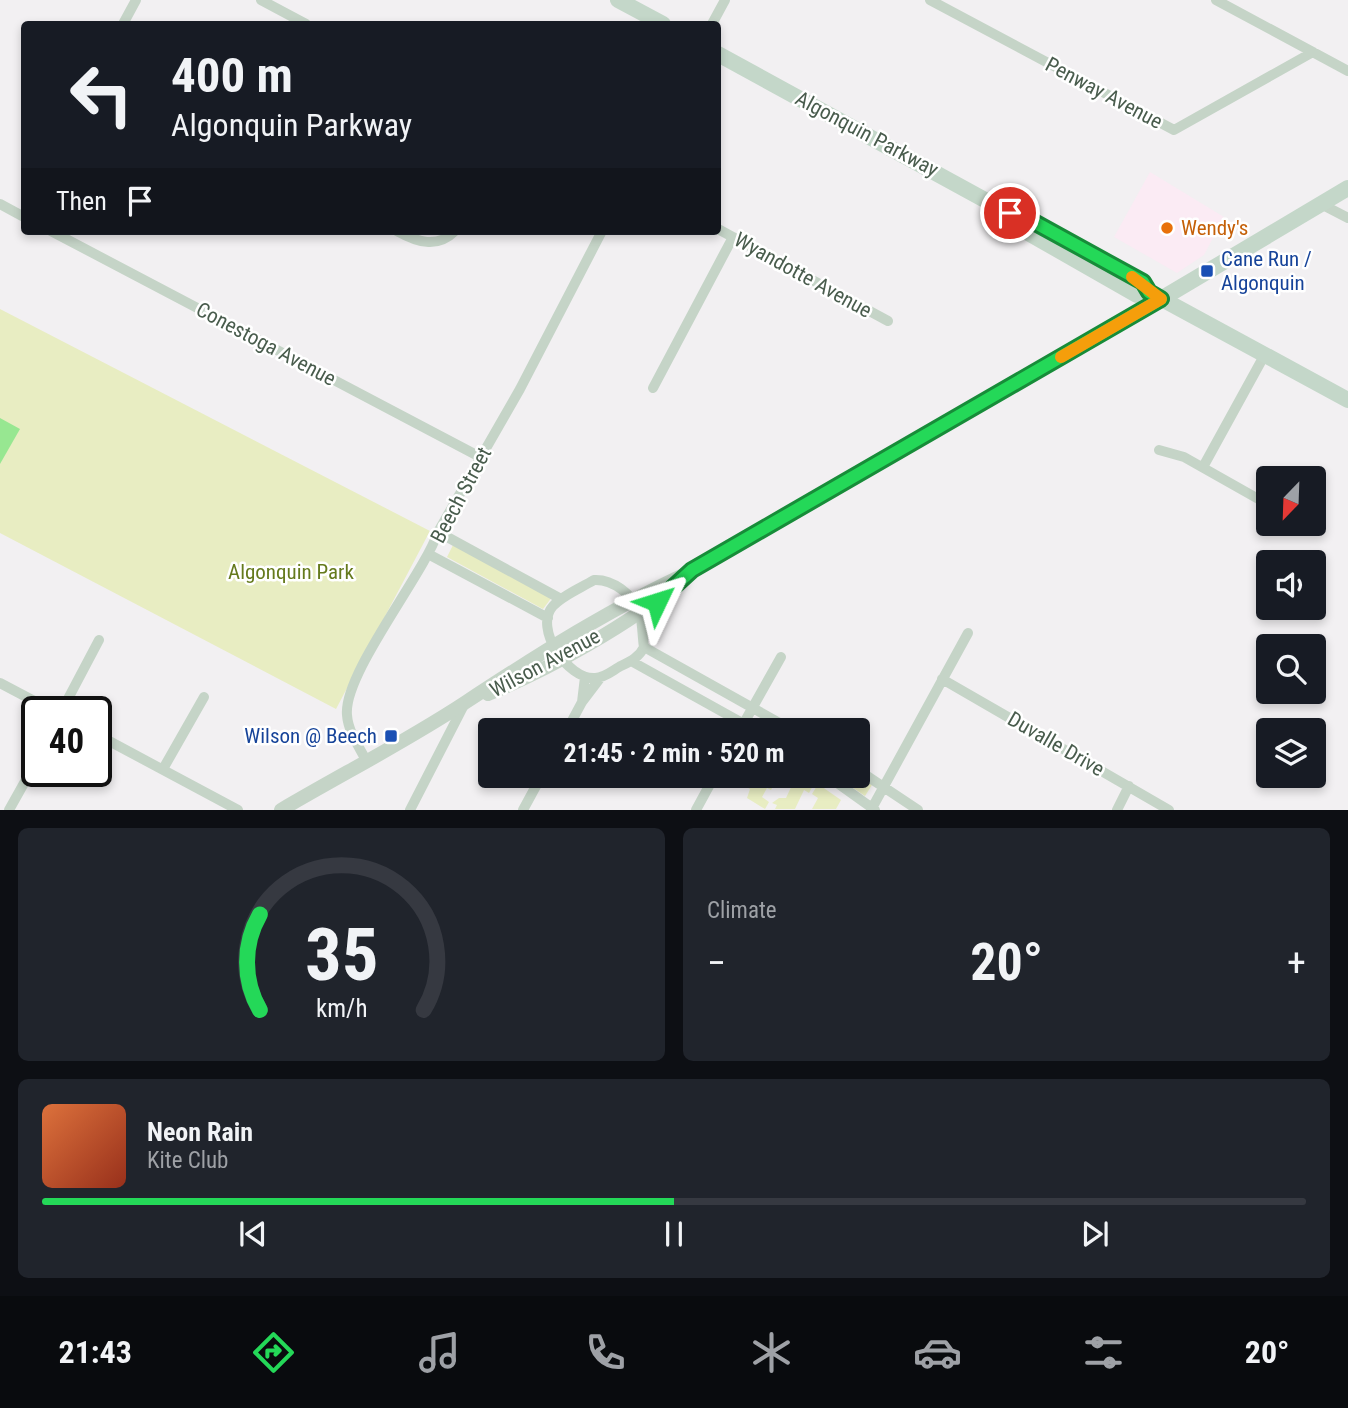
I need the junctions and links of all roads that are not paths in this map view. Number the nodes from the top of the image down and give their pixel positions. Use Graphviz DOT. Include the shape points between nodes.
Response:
graph roads {
  1 [pos="135,0"];
  2 [pos="261,0"];
  3 [pos="618,0"];
  4 [pos="725,0"];
  5 [pos="930,0"];
  6 [pos="1216,0"];
  7 [pos="124,21"];
  8 [pos="300,21"];
  9 [pos="657,21"];
  10 [pos="714,21"];
  11 [pos="1313,52"];
  12 [pos="721,56"];
  13 [pos="1348,71"];
  14 [pos="1348,188"];
  15 [pos="0,204"];
  16 [pos="1321,204"];
  17 [pos="21,215"];
  18 [pos="1348,218"];
  19 [pos="721,231"];
  20 [pos="59,235"];
  21 [pos="409,235"];
  22 [pos="447,235"];
  23 [pos="600,235"];
  24 [pos="733,237"];
  25 [pos="1155,296"];
  26 [pos="888,321"];
  27 [pos="1264,356"];
  28 [pos="653,388"];
  29 [pos="1348,400"];
  30 [pos="1159,450"];
  31 [pos="482,458"];
  32 [pos="1203,467"];
  33 [pos="1256,498"];
  34 [pos="438,532"];
  35 [pos="430,555"];
  36 [pos="561,599"];
  37 [pos="635,606"];
  38 [pos="548,618"];
  39 [pos="968,633"];
  40 [pos="99,640"];
  41 [pos="644,647"];
  42 [pos="557,652"];
  43 [pos="781,657"];
  44 [pos="631,660"];
  45 [pos="585,677"];
  46 [pos="601,677"];
  47 [pos="942,679"];
  48 [pos="0,683"];
  49 [pos="25,696"];
  50 [pos="69,696"];
  51 [pos="204,697"];
  52 [pos="582,702"];
  53 [pos="465,703"];
  54 [pos="753,706"];
  55 [pos="573,718"];
  56 [pos="729,718"];
  57 [pos="746,718"];
  58 [pos="772,718"];
  59 [pos="112,742"];
  60 [pos="366,760"];
  61 [pos="163,769"];
  62 [pos="870,777"];
  63 [pos="884,786"];
  64 [pos="1129,786"];
  65 [pos="22,787"];
  66 [pos="534,788"];
  67 [pos="708,788"];
  68 [pos="844,788"];
  69 [pos="873,809"];
  70 [pos="9,810"];
  71 [pos="238,810"];
  72 [pos="281,810"];
  73 [pos="410,810"];
  74 [pos="523,810"];
  75 [pos="696,810"];
  76 [pos="918,810"];
  77 [pos="1117,810"];
  78 [pos="1169,810"];
  1 -- 7 [label="street"];
  2 -- 8 [label="street"];
  3 -- 9 [label="main road"];
  4 -- 10 [label="street"];
  5 -- 11 [label="street, Penway Avenue" via="1174,130"];
  6 -- 11 [label="street"];
  11 -- 13 [label="street"];
  12 -- 25 [label="main road, Algonquin Parkway" via="1143,282"];
  14 -- 16 [label="main road"];
  15 -- 17 [label="street"];
  16 -- 18 [label="street"];
  16 -- 25 [label="main road"];
  19 -- 24 [label="street, Wyandotte Avenue"];
  20 -- 31 [label="street, Conestoga Avenue"];
  21 -- 22 [label="street" via="432,243"];
  23 -- 31 [label="street, Beech Street"];
  24 -- 26 [label="street, Wyandotte Avenue"];
  24 -- 28 [label="street"];
  25 -- 27 [label="main road, Algonquin Parkway"];
  25 -- 37 [label="street, Wilson Avenue"];
  27 -- 29 [label="main road, Algonquin Parkway"];
  27 -- 32 [label="street"];
  30 -- 32 [label="street"];
  31 -- 34 [label="street, Beech Street"];
  32 -- 33 [label="street"];
  34 -- 35 [label="street, Beech Street"];
  34 -- 36 [label="street"];
  35 -- 38 [label="street"];
  35 -- 60 [label="street, Beech Street" via="412,577 348,702 351,730"];
  36 -- 37 [label="street" via="601,580 616,585"];
  36 -- 38 [label="street"];
  37 -- 41 [label="street"];
  37 -- 42 [label="street, Wilson Avenue"];
  38 -- 42 [label="street"];
  39 -- 47 [label="street"];
  40 -- 50 [label="street"];
  41 -- 44 [label="street"];
  41 -- 54 [label="street"];
  42 -- 45 [label="street"];
  42 -- 53 [label="street, Wilson Avenue"];
  43 -- 54 [label="street"];
  44 -- 46 [label="street"];
  44 -- 56 [label="street"];
  45 -- 46 [label="street"];
  45 -- 52 [label="street"];
  46 -- 52 [label="street"];
  47 -- 63 [label="street"];
  47 -- 64 [label="street, Duvalle Drive"];
  48 -- 49 [label="street"];
  51 -- 61 [label="street"];
  52 -- 55 [label="street"];
  53 -- 60 [label="street, Wilson Avenue"];
  53 -- 73 [label="street"];
  54 -- 57 [label="street"];
  54 -- 58 [label="street"];
  59 -- 61 [label="street"];
  60 -- 72 [label="street, Wilson Avenue"];
  61 -- 71 [label="street"];
  62 -- 63 [label="street"];
  63 -- 69 [label="street"];
  63 -- 76 [label="street"];
  64 -- 77 [label="street"];
  64 -- 78 [label="street, Duvalle Drive"];
  65 -- 70 [label="street"];
  66 -- 74 [label="street"];
  67 -- 75 [label="street"];
  68 -- 69 [label="street"];
}
